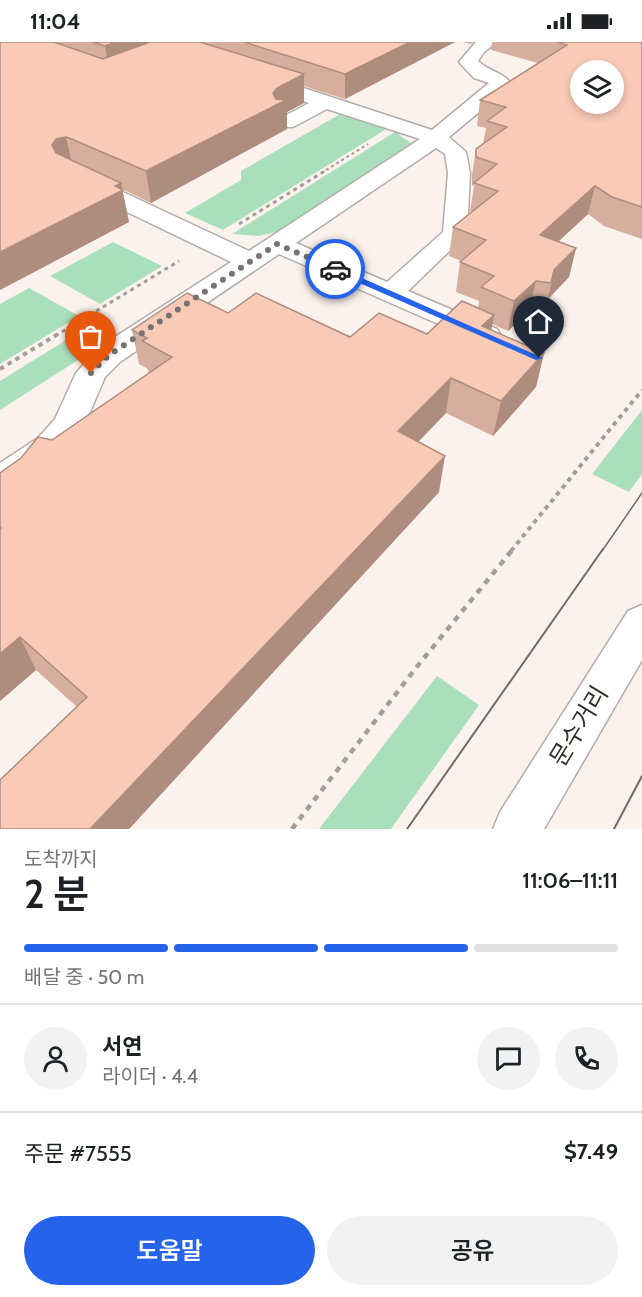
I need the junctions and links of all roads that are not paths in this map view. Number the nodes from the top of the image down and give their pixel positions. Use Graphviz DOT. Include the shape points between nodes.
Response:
graph roads {
  1 [pos="488,42"];
  2 [pos="240,73"];
  3 [pos="325,102"];
  4 [pos="286,123"];
  5 [pos="437,138"];
  6 [pos="72,177"];
  7 [pos="277,244"];
  8 [pos="249,261"];
  9 [pos="390,293"];
  10 [pos="507,344"];
  11 [pos="0,480"];
  12 [pos="635,648"];
  13 [pos="517,829"];
  1 -- 5 [label="street" via="468,62 481,74 500,81"];
  2 -- 3 [label="street"];
  3 -- 4 [label="street"];
  3 -- 5 [label="street"];
  5 -- 7 [label="street"];
  5 -- 9 [label="street" via="455,152 459,173 455,234"];
  6 -- 8 [label="street"];
  7 -- 8 [label="street"];
  7 -- 9 [label="street"];
  8 -- 11 [label="street" via="109,355 91,373 69,425 50,446"];
  9 -- 10 [label="street"];
  12 -- 13 [label="street, 문수거리"];
}
